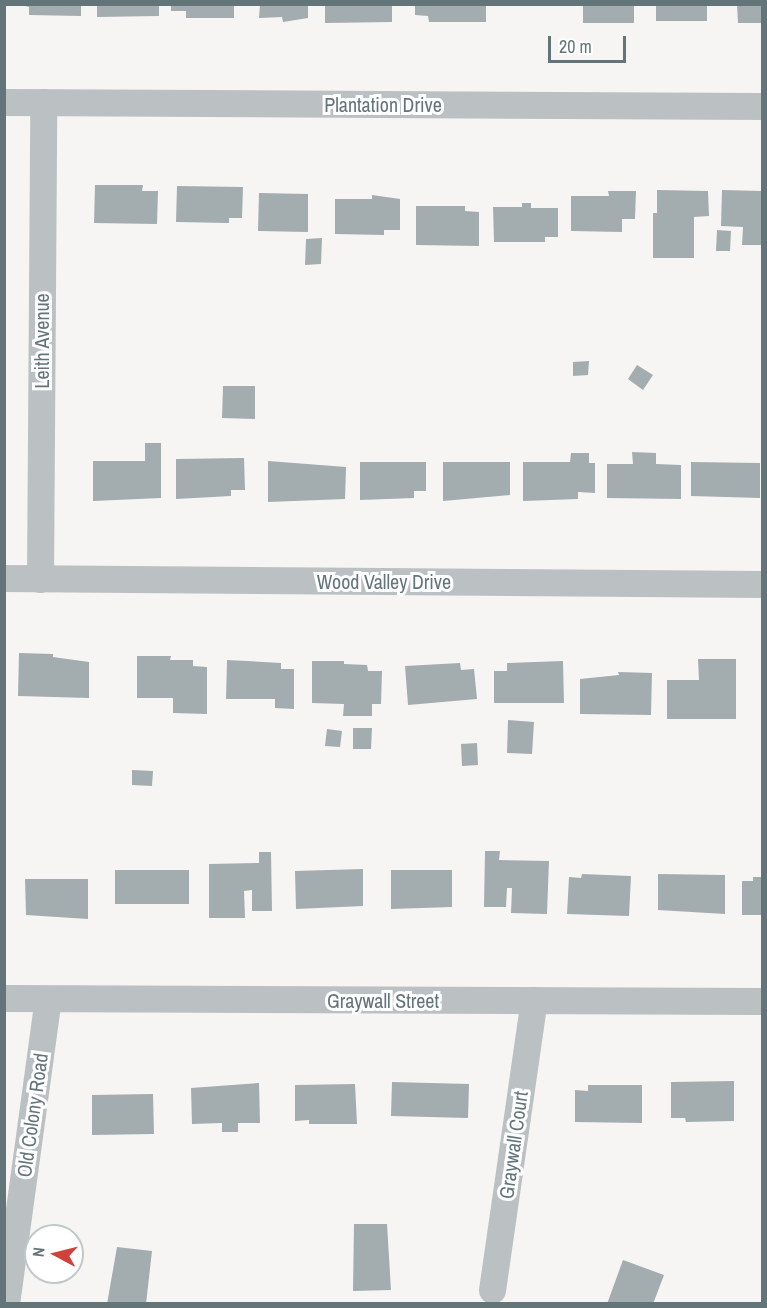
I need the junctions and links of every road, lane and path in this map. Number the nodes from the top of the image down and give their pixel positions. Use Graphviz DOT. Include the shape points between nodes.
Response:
graph roads {
  1 [pos="4,102"];
  2 [pos="43,102"];
  3 [pos="762,106"];
  4 [pos="4,579"];
  5 [pos="40,579"];
  6 [pos="762,584"];
  7 [pos="4,998"];
  8 [pos="48,999"];
  9 [pos="534,1000"];
  10 [pos="762,1001"];
  11 [pos="492,1290"];
  12 [pos="6,1304"];
  1 -- 2 [label="street, Plantation Drive"];
  2 -- 3 [label="street, Plantation Drive"];
  2 -- 5 [label="street, Leith Avenue"];
  4 -- 5 [label="street, Wood Valley Drive"];
  5 -- 6 [label="street, Wood Valley Drive"];
  7 -- 8 [label="street, Graywall Street"];
  8 -- 9 [label="street, Graywall Street"];
  8 -- 12 [label="street, Old Colony Road"];
  9 -- 10 [label="street, Graywall Street"];
  9 -- 11 [label="street, Graywall Court"];
}
